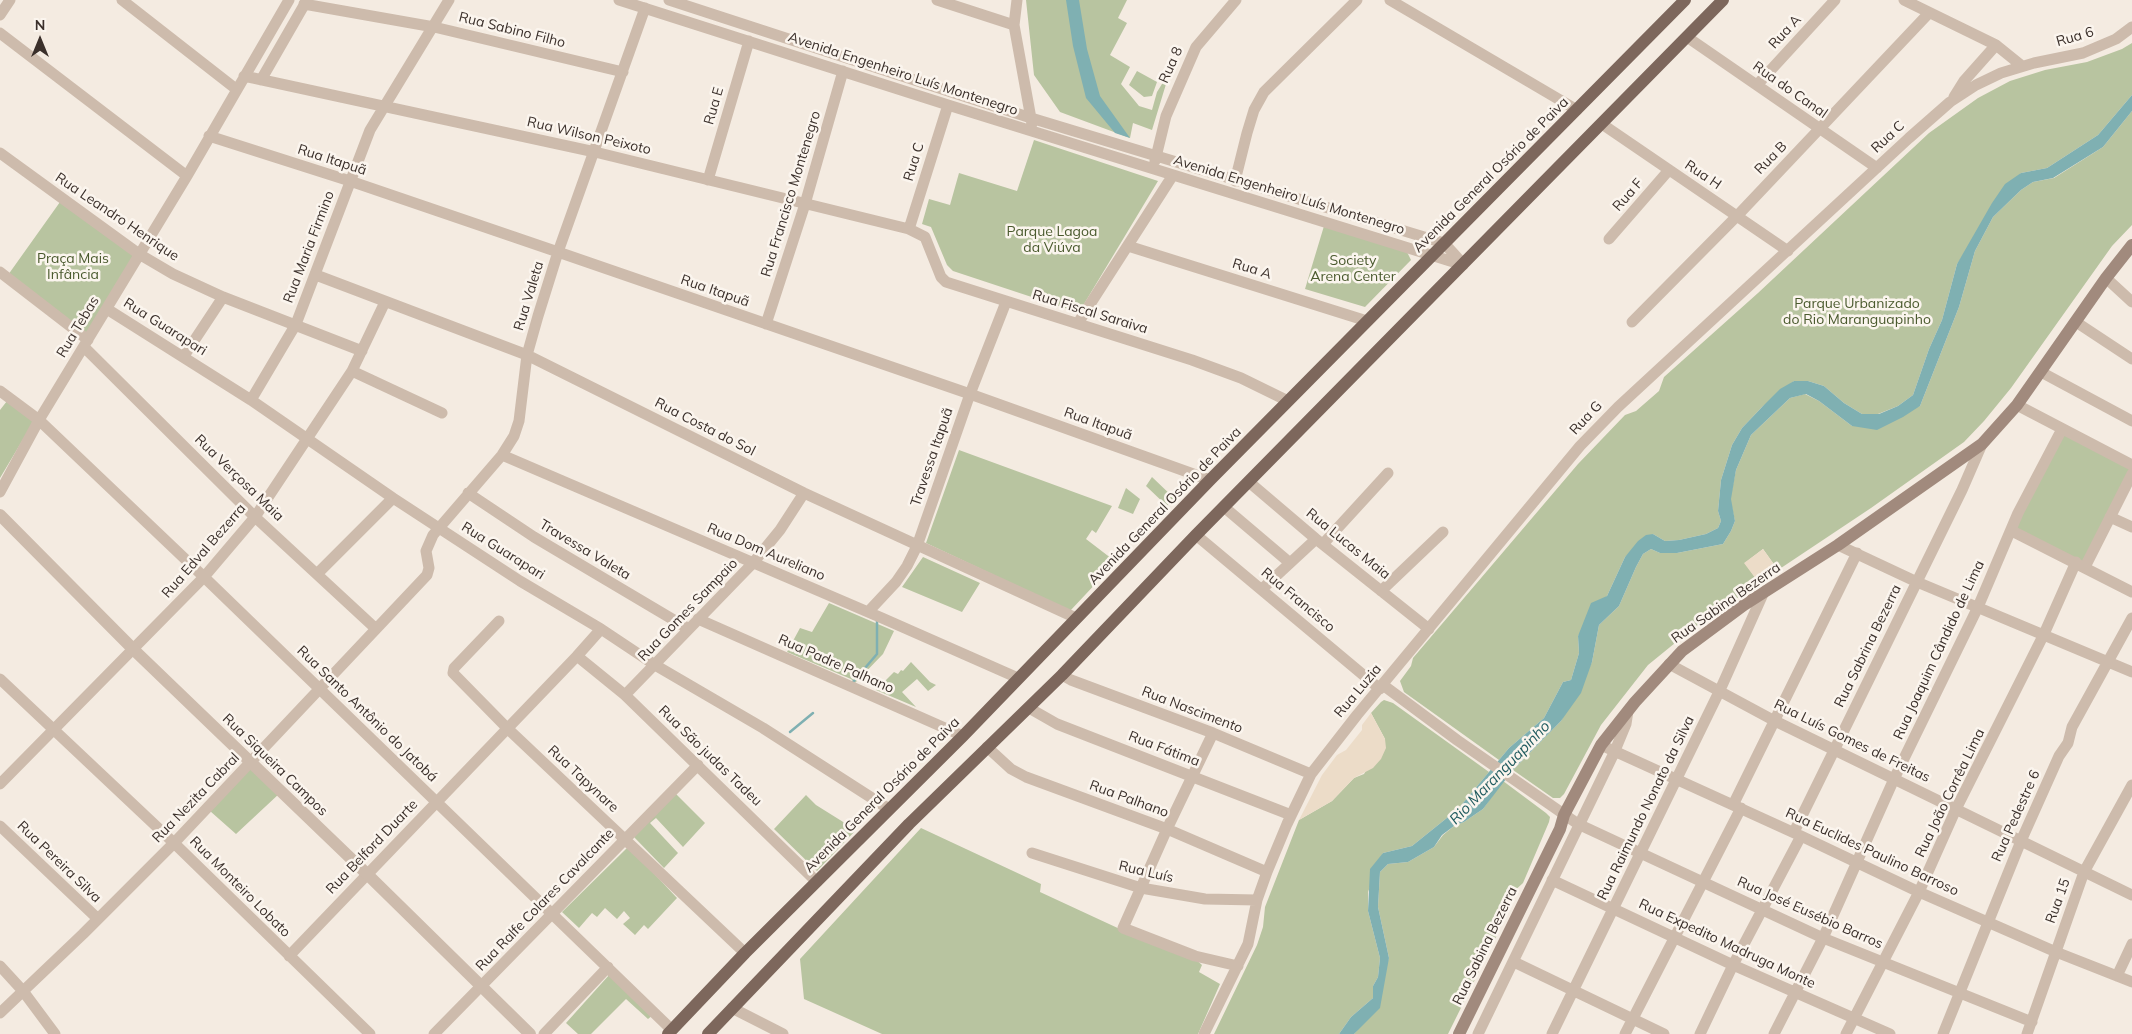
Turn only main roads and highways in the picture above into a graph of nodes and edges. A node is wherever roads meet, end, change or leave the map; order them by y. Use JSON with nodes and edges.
{"nodes":[{"id":1,"x":1685,"y":0,"type":"edge"},
{"id":2,"x":1718,"y":1,"type":"edge"},
{"id":3,"x":2132,"y":245,"type":"edge"},
{"id":4,"x":670,"y":1032,"type":"edge"},
{"id":5,"x":708,"y":1034,"type":"edge"},
{"id":6,"x":1458,"y":1034,"type":"edge"}],
"edges":[{"from":1,"to":4,"type":"main road","name":"Avenida General Osório de Paiva"},
{"from":2,"to":5,"type":"main road"},
{"from":3,"to":6,"type":"main road","name":"Rua Sabina Bezerra"}]}
